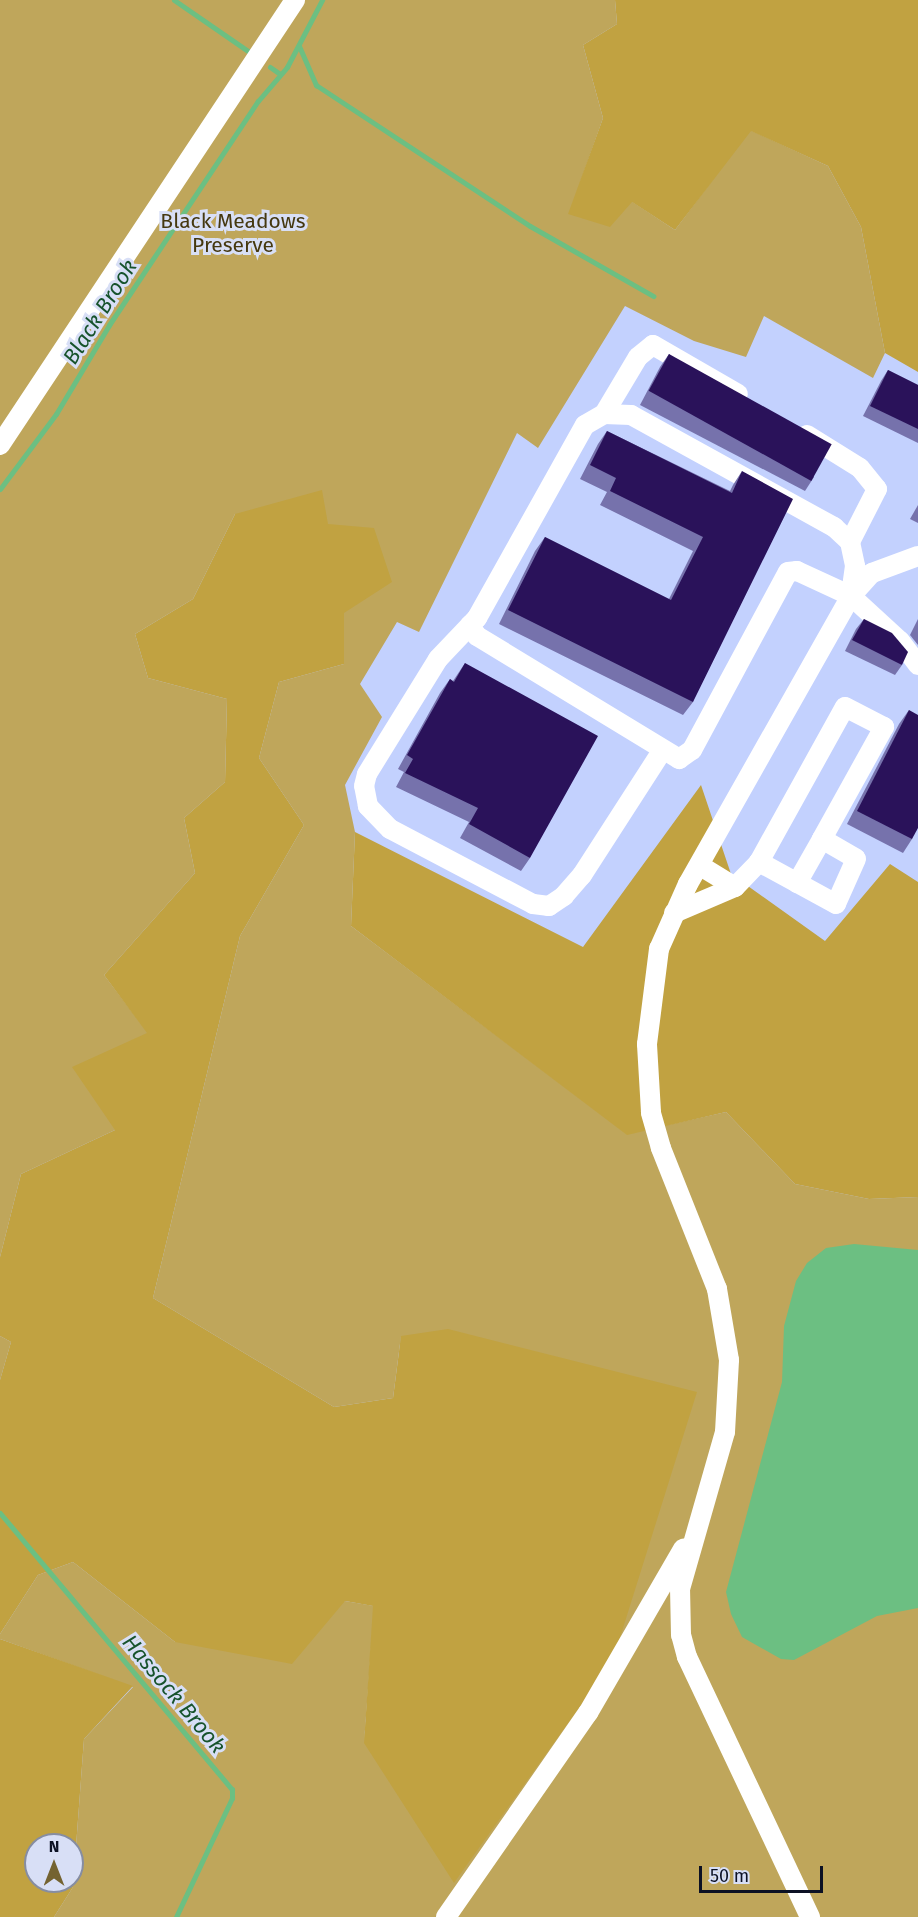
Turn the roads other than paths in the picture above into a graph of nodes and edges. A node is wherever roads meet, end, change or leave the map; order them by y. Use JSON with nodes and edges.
{"nodes":[{"id":1,"x":295,"y":0,"type":"edge"},
{"id":2,"x":751,"y":401,"type":"edge"},
{"id":3,"x":604,"y":414,"type":"junction"},
{"id":4,"x":790,"y":425,"type":"edge"},
{"id":5,"x":0,"y":445,"type":"edge"},
{"id":6,"x":850,"y":542,"type":"junction"},
{"id":7,"x":918,"y":556,"type":"edge"},
{"id":8,"x":851,"y":596,"type":"junction"},
{"id":9,"x":470,"y":625,"type":"junction"},
{"id":10,"x":918,"y":665,"type":"edge"},
{"id":11,"x":662,"y":751,"type":"junction"},
{"id":12,"x":822,"y":839,"type":"junction"},
{"id":13,"x":759,"y":862,"type":"junction"},
{"id":14,"x":699,"y":865,"type":"junction"},
{"id":15,"x":797,"y":883,"type":"junction"},
{"id":16,"x":735,"y":887,"type":"junction"},
{"id":17,"x":674,"y":912,"type":"junction"},
{"id":18,"x":702,"y":1518,"type":"junction"},
{"id":19,"x":446,"y":1917,"type":"edge"},
{"id":20,"x":810,"y":1917,"type":"edge"}],
"edges":[{"from":1,"to":5,"type":"street"},
{"from":2,"to":3,"type":"street"},
{"from":3,"to":6,"type":"street"},
{"from":3,"to":9,"type":"street"},
{"from":4,"to":6,"type":"street"},
{"from":6,"to":8,"type":"street"},
{"from":7,"to":8,"type":"street"},
{"from":8,"to":10,"type":"street"},
{"from":8,"to":11,"type":"street"},
{"from":8,"to":14,"type":"street"},
{"from":9,"to":11,"type":"street"},
{"from":9,"to":11,"type":"street"},
{"from":12,"to":13,"type":"street"},
{"from":12,"to":15,"type":"street"},
{"from":12,"to":15,"type":"street"},
{"from":13,"to":15,"type":"street"},
{"from":13,"to":16,"type":"street"},
{"from":14,"to":16,"type":"street"},
{"from":14,"to":17,"type":"street"},
{"from":16,"to":17,"type":"street"},
{"from":17,"to":18,"type":"street"},
{"from":18,"to":19,"type":"street"},
{"from":18,"to":20,"type":"street"}]}
